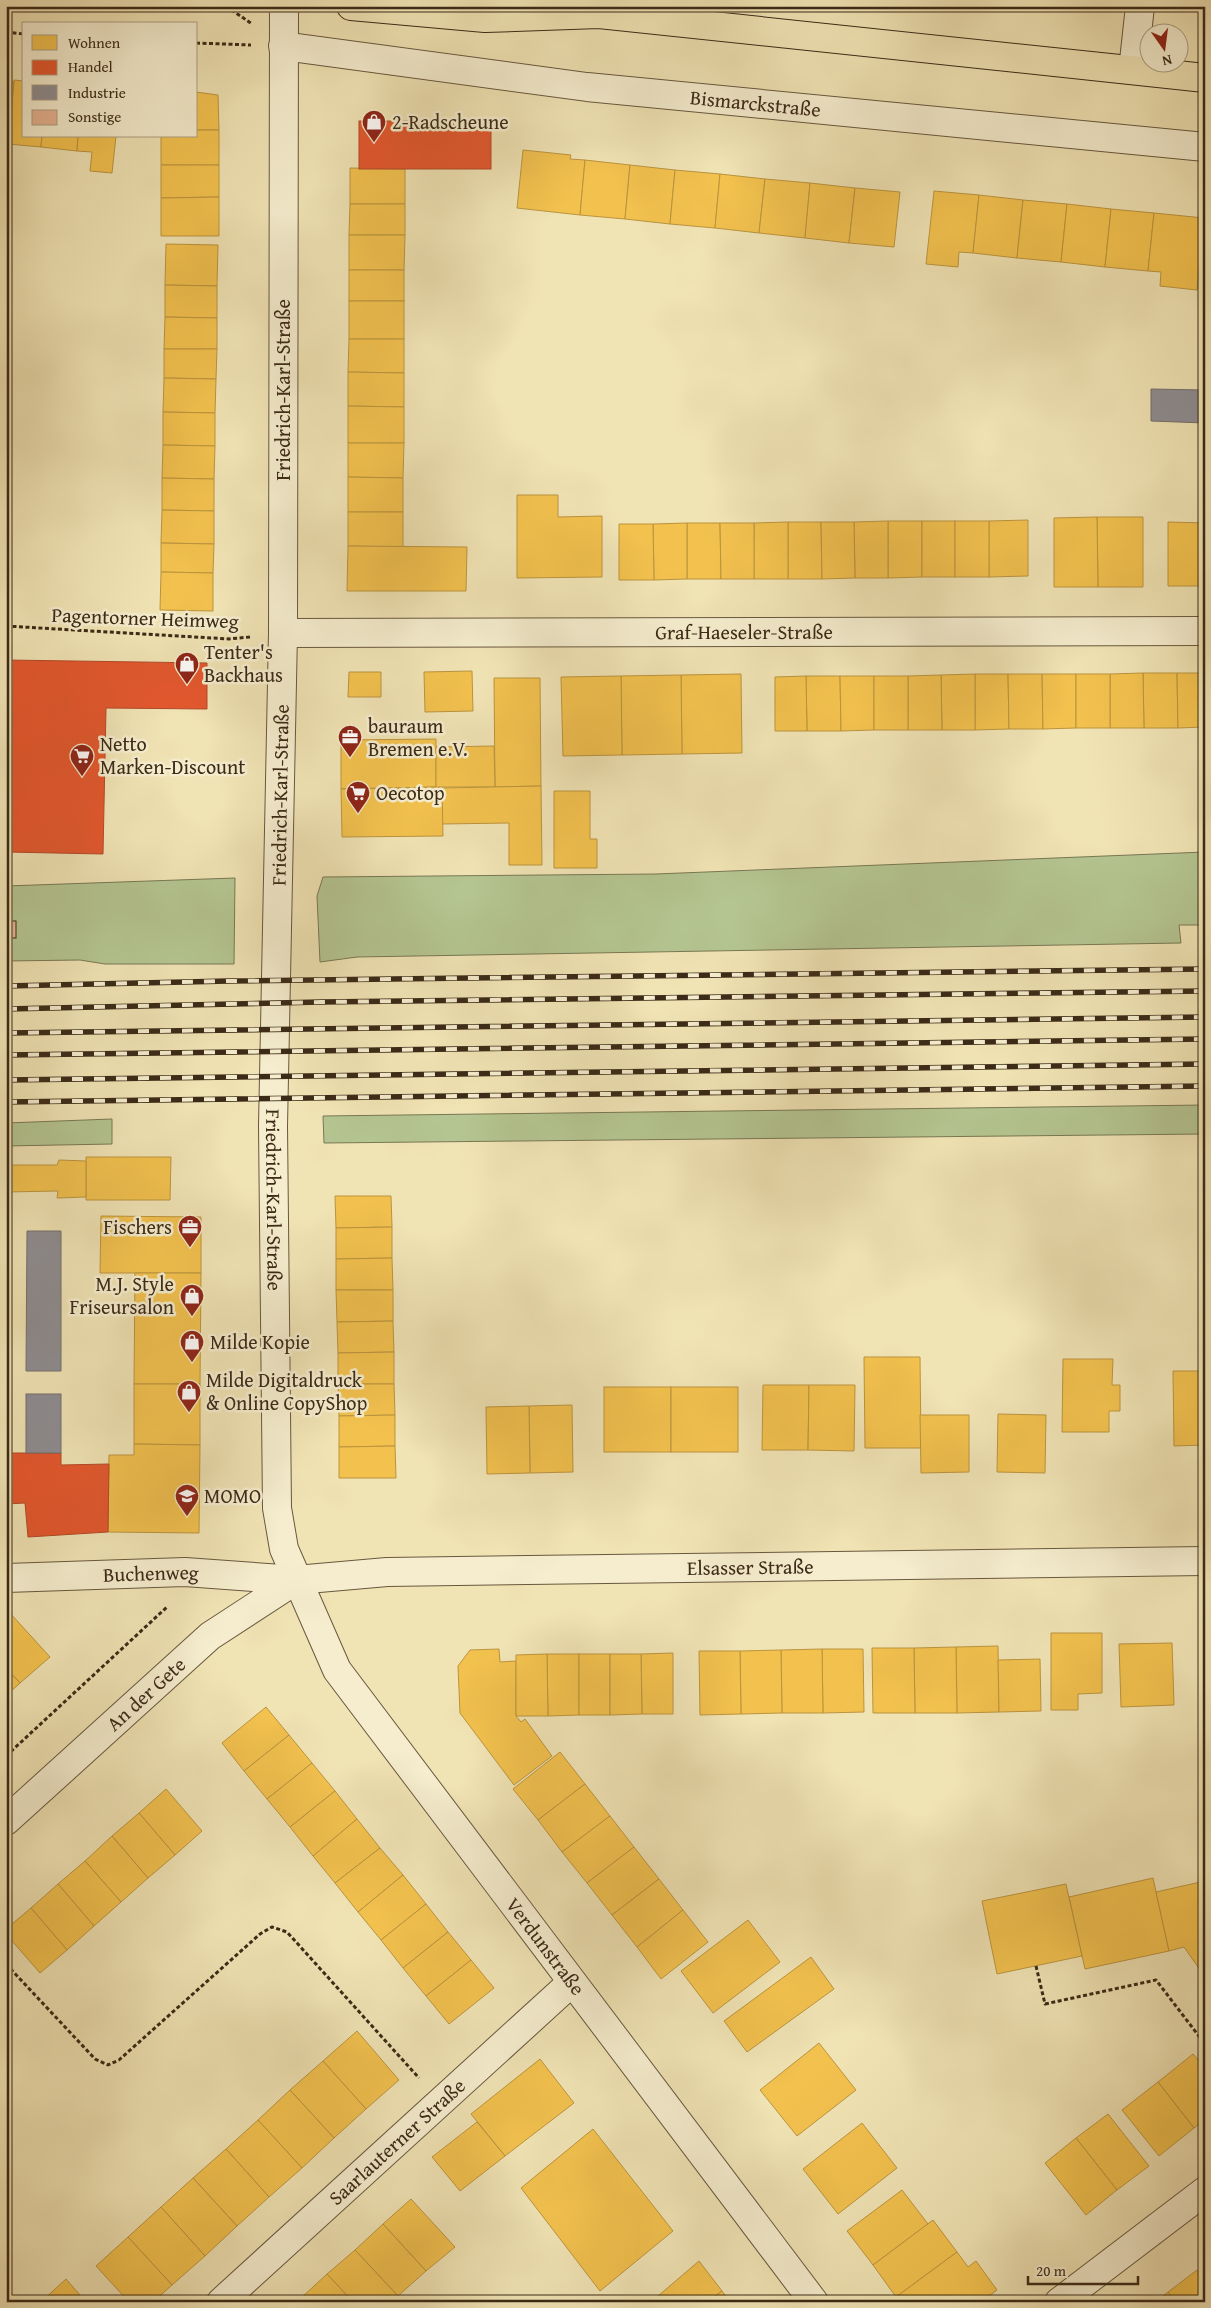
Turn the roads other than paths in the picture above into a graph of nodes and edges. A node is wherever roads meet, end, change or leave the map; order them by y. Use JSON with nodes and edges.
{"nodes":[{"id":1,"x":284,"y":6,"type":"edge"},
{"id":2,"x":351,"y":6,"type":"edge"},
{"id":3,"x":572,"y":6,"type":"edge"},
{"id":4,"x":1140,"y":6,"type":"edge"},
{"id":5,"x":599,"y":14,"type":"junction"},
{"id":6,"x":296,"y":48,"type":"junction"},
{"id":7,"x":1133,"y":70,"type":"junction"},
{"id":8,"x":1205,"y":78,"type":"edge"},
{"id":9,"x":1205,"y":147,"type":"edge"},
{"id":10,"x":1205,"y":631,"type":"edge"},
{"id":11,"x":283,"y":633,"type":"junction"},
{"id":12,"x":1205,"y":1561,"type":"edge"},
{"id":13,"x":6,"y":1578,"type":"edge"},
{"id":14,"x":296,"y":1580,"type":"junction"},
{"id":15,"x":6,"y":1821,"type":"edge"},
{"id":16,"x":572,"y":1982,"type":"junction"},
{"id":17,"x":1205,"y":2191,"type":"edge"},
{"id":18,"x":221,"y":2302,"type":"edge"},
{"id":19,"x":814,"y":2302,"type":"edge"},
{"id":20,"x":1060,"y":2302,"type":"edge"}],
"edges":[{"from":1,"to":6,"type":"street","name":"Friedrich-Karl-Straße"},
{"from":2,"to":5,"type":"main road"},
{"from":3,"to":5,"type":"main road"},
{"from":4,"to":7,"type":"street"},
{"from":5,"to":7,"type":"main road"},
{"from":6,"to":9,"type":"street","name":"Bismarckstraße"},
{"from":6,"to":11,"type":"street","name":"Friedrich-Karl-Straße"},
{"from":7,"to":8,"type":"main road"},
{"from":10,"to":11,"type":"street","name":"Graf-Haeseler-Straße"},
{"from":11,"to":14,"type":"street","name":"Friedrich-Karl-Straße"},
{"from":12,"to":14,"type":"street","name":"Elsasser Straße"},
{"from":13,"to":14,"type":"street","name":"Buchenweg"},
{"from":14,"to":15,"type":"street","name":"An der Gete"},
{"from":14,"to":16,"type":"street","name":"Verdunstraße"},
{"from":16,"to":18,"type":"street","name":"Saarlauterner Straße"},
{"from":16,"to":19,"type":"street","name":"Verdunstraße"},
{"from":17,"to":20,"type":"street"}]}
